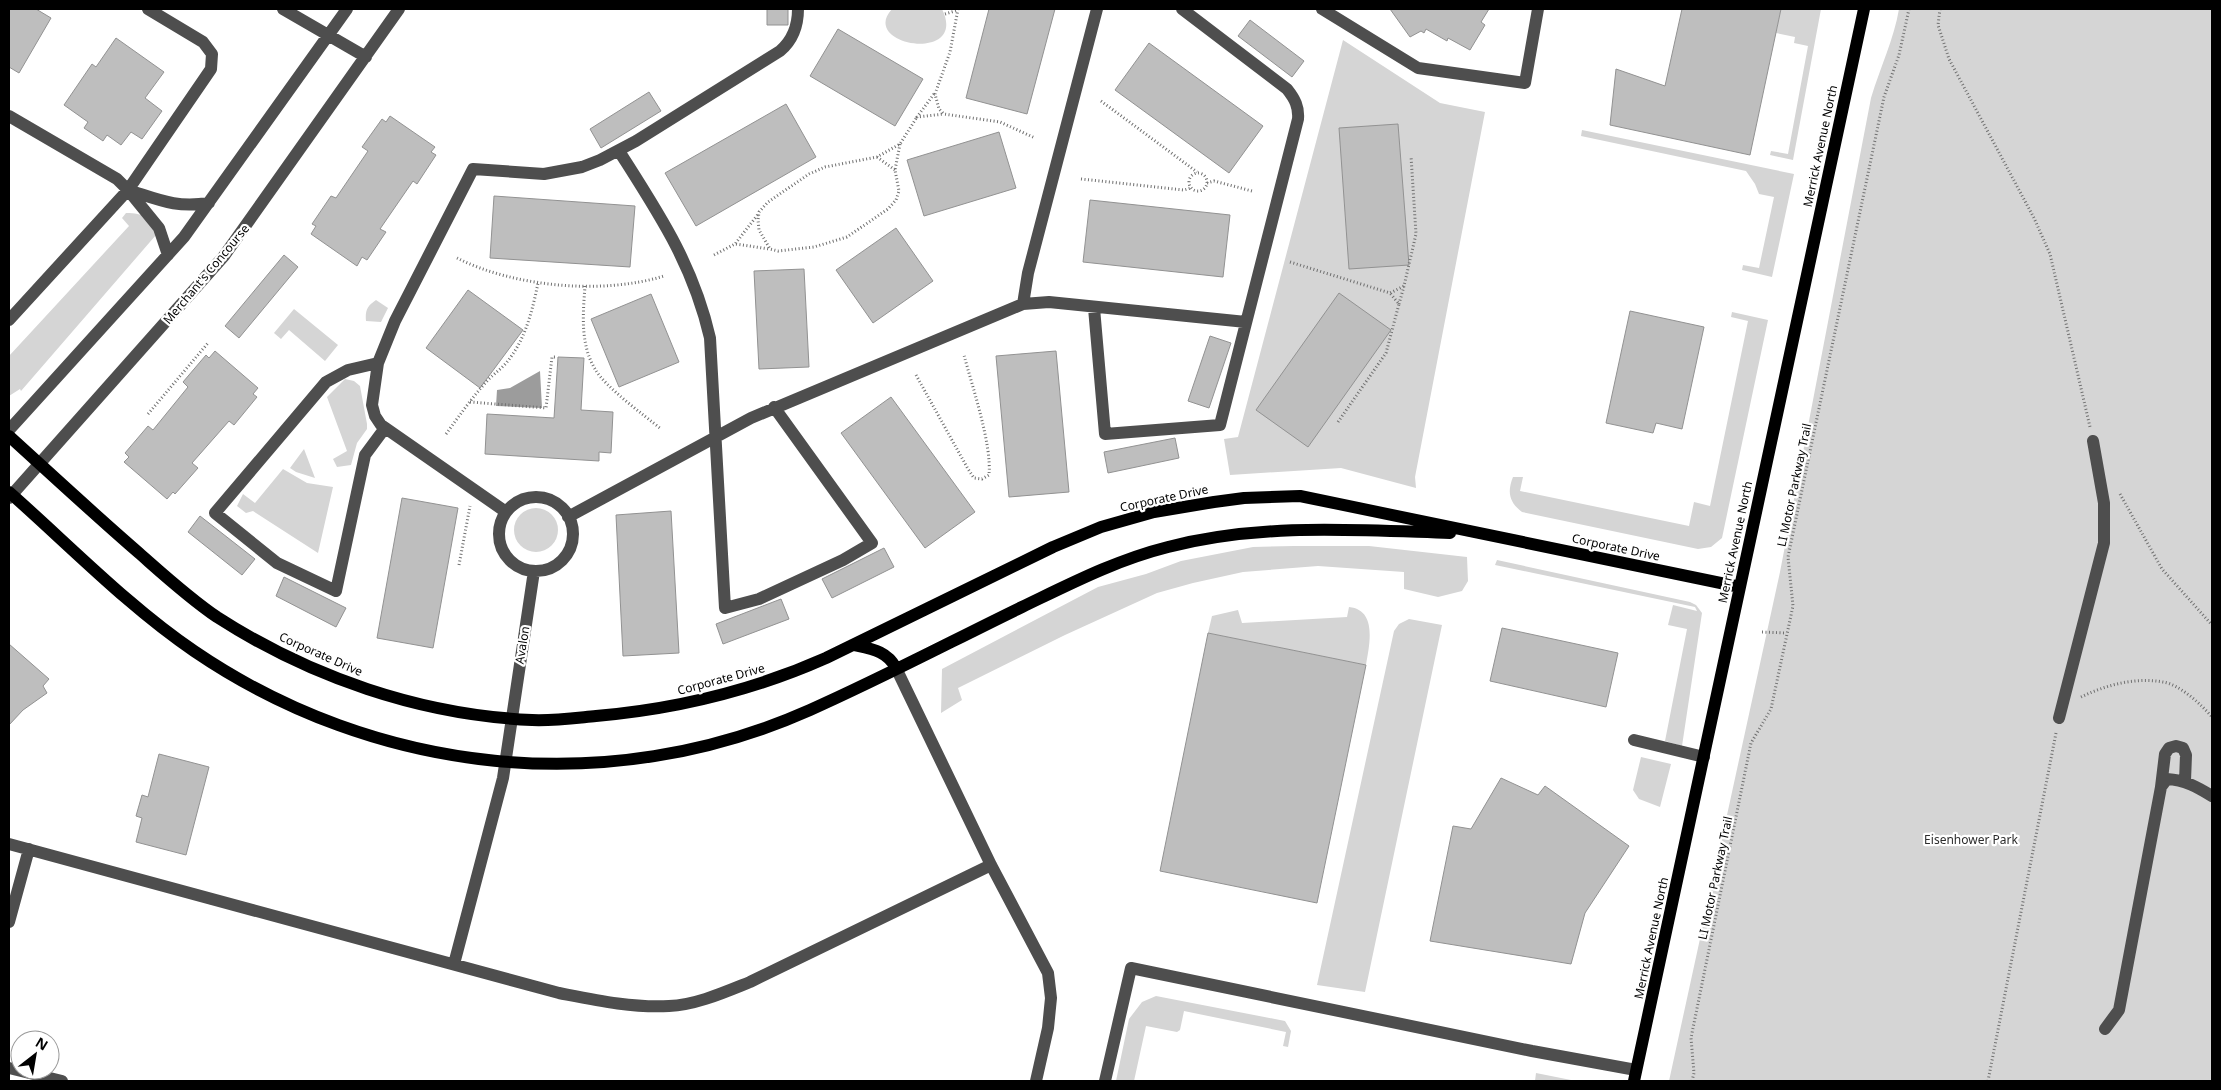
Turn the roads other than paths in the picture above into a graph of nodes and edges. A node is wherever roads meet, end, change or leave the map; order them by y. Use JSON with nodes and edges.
{"nodes":[{"id":1,"x":148,"y":9,"type":"edge"},
{"id":2,"x":283,"y":9,"type":"edge"},
{"id":3,"x":347,"y":9,"type":"edge"},
{"id":4,"x":399,"y":9,"type":"edge"},
{"id":5,"x":798,"y":9,"type":"edge"},
{"id":6,"x":1097,"y":9,"type":"edge"},
{"id":7,"x":1182,"y":9,"type":"edge"},
{"id":8,"x":1322,"y":9,"type":"edge"},
{"id":9,"x":1538,"y":9,"type":"edge"},
{"id":10,"x":1864,"y":9,"type":"edge"},
{"id":11,"x":329,"y":35,"type":"junction"},
{"id":12,"x":366,"y":57,"type":"junction"},
{"id":13,"x":9,"y":116,"type":"edge"},
{"id":14,"x":619,"y":151,"type":"junction"},
{"id":15,"x":128,"y":190,"type":"junction"},
{"id":16,"x":209,"y":203,"type":"junction"},
{"id":17,"x":168,"y":255,"type":"junction"},
{"id":18,"x":1023,"y":304,"type":"junction"},
{"id":19,"x":1094,"y":308,"type":"junction"},
{"id":20,"x":9,"y":320,"type":"edge"},
{"id":21,"x":1246,"y":322,"type":"junction"},
{"id":22,"x":378,"y":363,"type":"junction"},
{"id":23,"x":774,"y":407,"type":"junction"},
{"id":24,"x":385,"y":428,"type":"junction"},
{"id":25,"x":9,"y":430,"type":"edge"},
{"id":26,"x":9,"y":436,"type":"edge"},
{"id":27,"x":714,"y":437,"type":"junction"},
{"id":28,"x":2093,"y":441,"type":"road end"},
{"id":29,"x":39,"y":464,"type":"junction"},
{"id":30,"x":10,"y":495,"type":"edge"},
{"id":31,"x":506,"y":512,"type":"junction"},
{"id":32,"x":568,"y":517,"type":"junction"},
{"id":33,"x":1487,"y":535,"type":"junction"},
{"id":34,"x":534,"y":571,"type":"junction"},
{"id":35,"x":1740,"y":587,"type":"junction"},
{"id":36,"x":854,"y":645,"type":"junction"},
{"id":37,"x":896,"y":668,"type":"junction"},
{"id":38,"x":2059,"y":718,"type":"road end"},
{"id":39,"x":512,"y":719,"type":"junction"},
{"id":40,"x":1634,"y":740,"type":"dead end"},
{"id":41,"x":1704,"y":757,"type":"junction"},
{"id":42,"x":505,"y":763,"type":"junction"},
{"id":43,"x":2185,"y":781,"type":"junction"},
{"id":44,"x":2160,"y":788,"type":"junction"},
{"id":45,"x":2212,"y":796,"type":"edge"},
{"id":46,"x":9,"y":844,"type":"edge"},
{"id":47,"x":29,"y":849,"type":"junction"},
{"id":48,"x":991,"y":865,"type":"junction"},
{"id":49,"x":9,"y":922,"type":"edge"},
{"id":50,"x":454,"y":964,"type":"junction"},
{"id":51,"x":2105,"y":1029,"type":"dead end"},
{"id":52,"x":9,"y":1068,"type":"edge"},
{"id":53,"x":1635,"y":1076,"type":"edge"},
{"id":54,"x":62,"y":1081,"type":"edge"},
{"id":55,"x":1036,"y":1081,"type":"edge"},
{"id":56,"x":1105,"y":1081,"type":"edge"}],
"edges":[{"from":1,"to":15,"type":"street"},
{"from":2,"to":11,"type":"street"},
{"from":3,"to":11,"type":"street"},
{"from":4,"to":12,"type":"street","name":"Merchant's Concourse"},
{"from":5,"to":14,"type":"street"},
{"from":6,"to":18,"type":"street"},
{"from":7,"to":21,"type":"street"},
{"from":8,"to":9,"type":"street"},
{"from":10,"to":35,"type":"main road","name":"Merrick Avenue North"},
{"from":11,"to":12,"type":"street"},
{"from":11,"to":16,"type":"street"},
{"from":12,"to":29,"type":"street","name":"Merchant's Concourse"},
{"from":13,"to":15,"type":"street"},
{"from":14,"to":22,"type":"street"},
{"from":14,"to":27,"type":"street"},
{"from":15,"to":16,"type":"street"},
{"from":15,"to":17,"type":"street"},
{"from":15,"to":20,"type":"street"},
{"from":16,"to":17,"type":"street"},
{"from":17,"to":25,"type":"street"},
{"from":18,"to":19,"type":"street"},
{"from":18,"to":23,"type":"street"},
{"from":19,"to":21,"type":"street"},
{"from":19,"to":21,"type":"street"},
{"from":22,"to":24,"type":"street"},
{"from":22,"to":24,"type":"street"},
{"from":23,"to":27,"type":"street"},
{"from":23,"to":27,"type":"street"},
{"from":24,"to":31,"type":"street"},
{"from":26,"to":29,"type":"main road","name":"Corporate Drive"},
{"from":27,"to":32,"type":"street"},
{"from":28,"to":38,"type":"street"},
{"from":29,"to":30,"type":"street","name":"Merchant's Concourse"},
{"from":29,"to":39,"type":"main road","name":"Corporate Drive"},
{"from":30,"to":42,"type":"main road","name":"Corporate Drive"},
{"from":31,"to":32,"type":"street"},
{"from":31,"to":34,"type":"street"},
{"from":32,"to":34,"type":"street"},
{"from":33,"to":35,"type":"main road","name":"Corporate Drive"},
{"from":33,"to":36,"type":"main road","name":"Corporate Drive"},
{"from":33,"to":37,"type":"main road","name":"Corporate Drive"},
{"from":34,"to":39,"type":"street","name":"Avalon"},
{"from":35,"to":41,"type":"main road","name":"Merrick Avenue North"},
{"from":36,"to":37,"type":"main road"},
{"from":36,"to":39,"type":"main road","name":"Corporate Drive"},
{"from":37,"to":42,"type":"main road","name":"Corporate Drive"},
{"from":37,"to":48,"type":"street"},
{"from":39,"to":42,"type":"street","name":"Avalon"},
{"from":40,"to":41,"type":"street"},
{"from":41,"to":53,"type":"main road","name":"Merrick Avenue North"},
{"from":42,"to":50,"type":"street","name":"Avalon"},
{"from":43,"to":44,"type":"street"},
{"from":43,"to":44,"type":"street"},
{"from":43,"to":45,"type":"street"},
{"from":44,"to":51,"type":"street"},
{"from":46,"to":47,"type":"street"},
{"from":47,"to":49,"type":"street"},
{"from":47,"to":50,"type":"street"},
{"from":48,"to":50,"type":"street"},
{"from":48,"to":55,"type":"street"},
{"from":52,"to":54,"type":"street"},
{"from":53,"to":56,"type":"street"}]}
